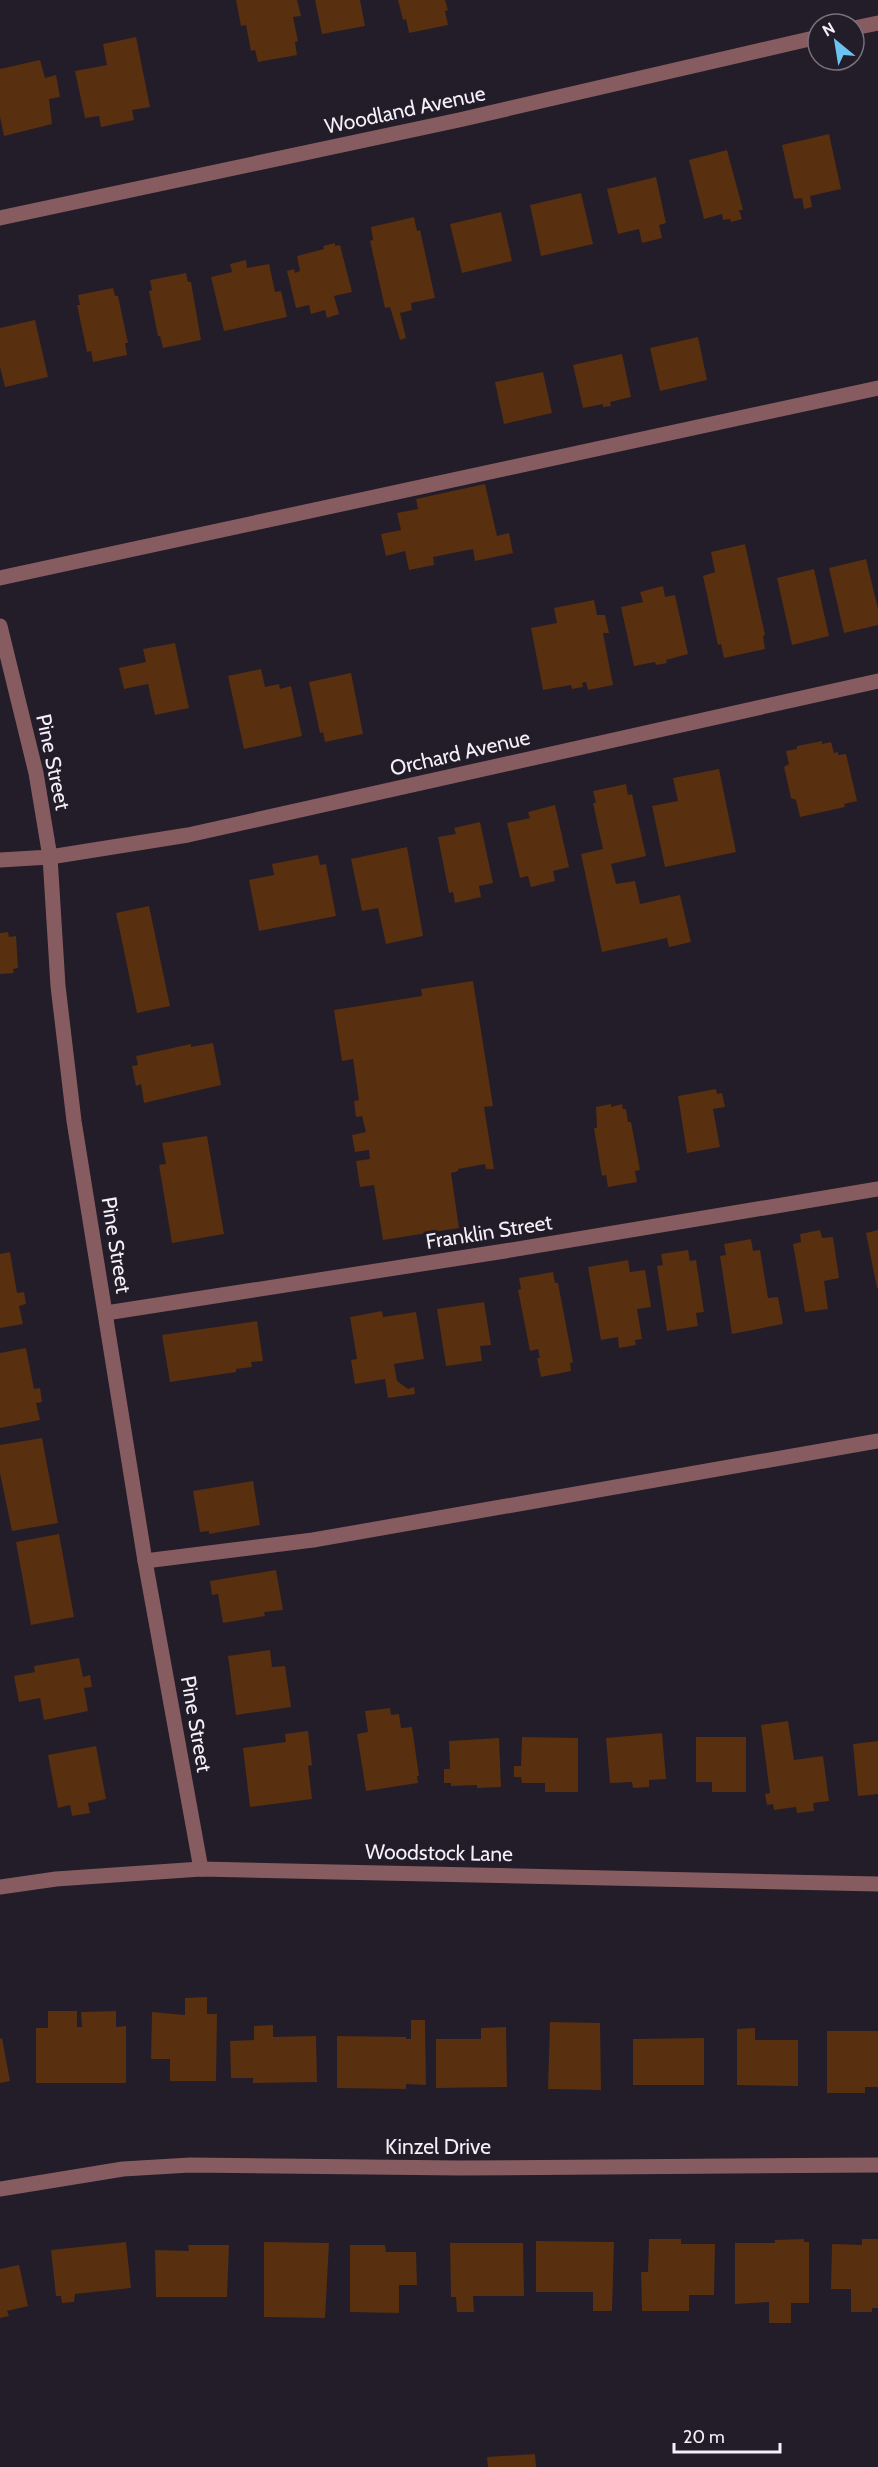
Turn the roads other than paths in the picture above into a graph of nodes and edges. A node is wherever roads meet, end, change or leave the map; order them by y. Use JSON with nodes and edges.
{"nodes":[{"id":1,"x":806,"y":40,"type":"edge"},
{"id":2,"x":0,"y":218,"type":"edge"},
{"id":3,"x":878,"y":388,"type":"edge"},
{"id":4,"x":0,"y":578,"type":"edge"},
{"id":5,"x":0,"y":626,"type":"edge"},
{"id":6,"x":878,"y":681,"type":"edge"},
{"id":7,"x":50,"y":857,"type":"junction"},
{"id":8,"x":0,"y":860,"type":"edge"},
{"id":9,"x":878,"y":1189,"type":"edge"},
{"id":10,"x":106,"y":1313,"type":"junction"},
{"id":11,"x":878,"y":1441,"type":"edge"},
{"id":12,"x":146,"y":1561,"type":"junction"},
{"id":13,"x":201,"y":1869,"type":"junction"},
{"id":14,"x":878,"y":1884,"type":"edge"},
{"id":15,"x":0,"y":1887,"type":"edge"},
{"id":16,"x":878,"y":2165,"type":"edge"},
{"id":17,"x":0,"y":2189,"type":"edge"}],
"edges":[{"from":1,"to":2,"type":"street","name":"Woodland Avenue"},
{"from":3,"to":4,"type":"street"},
{"from":5,"to":7,"type":"street","name":"Pine Street"},
{"from":6,"to":7,"type":"street","name":"Orchard Avenue"},
{"from":7,"to":8,"type":"street","name":"Orchard Avenue"},
{"from":7,"to":10,"type":"street","name":"Pine Street"},
{"from":9,"to":10,"type":"street","name":"Franklin Street"},
{"from":10,"to":12,"type":"street","name":"Pine Street"},
{"from":11,"to":12,"type":"street"},
{"from":12,"to":13,"type":"street","name":"Pine Street"},
{"from":13,"to":14,"type":"street","name":"Woodstock Lane"},
{"from":13,"to":15,"type":"street","name":"Woodstock Lane"},
{"from":16,"to":17,"type":"street","name":"Kinzel Drive"}]}
